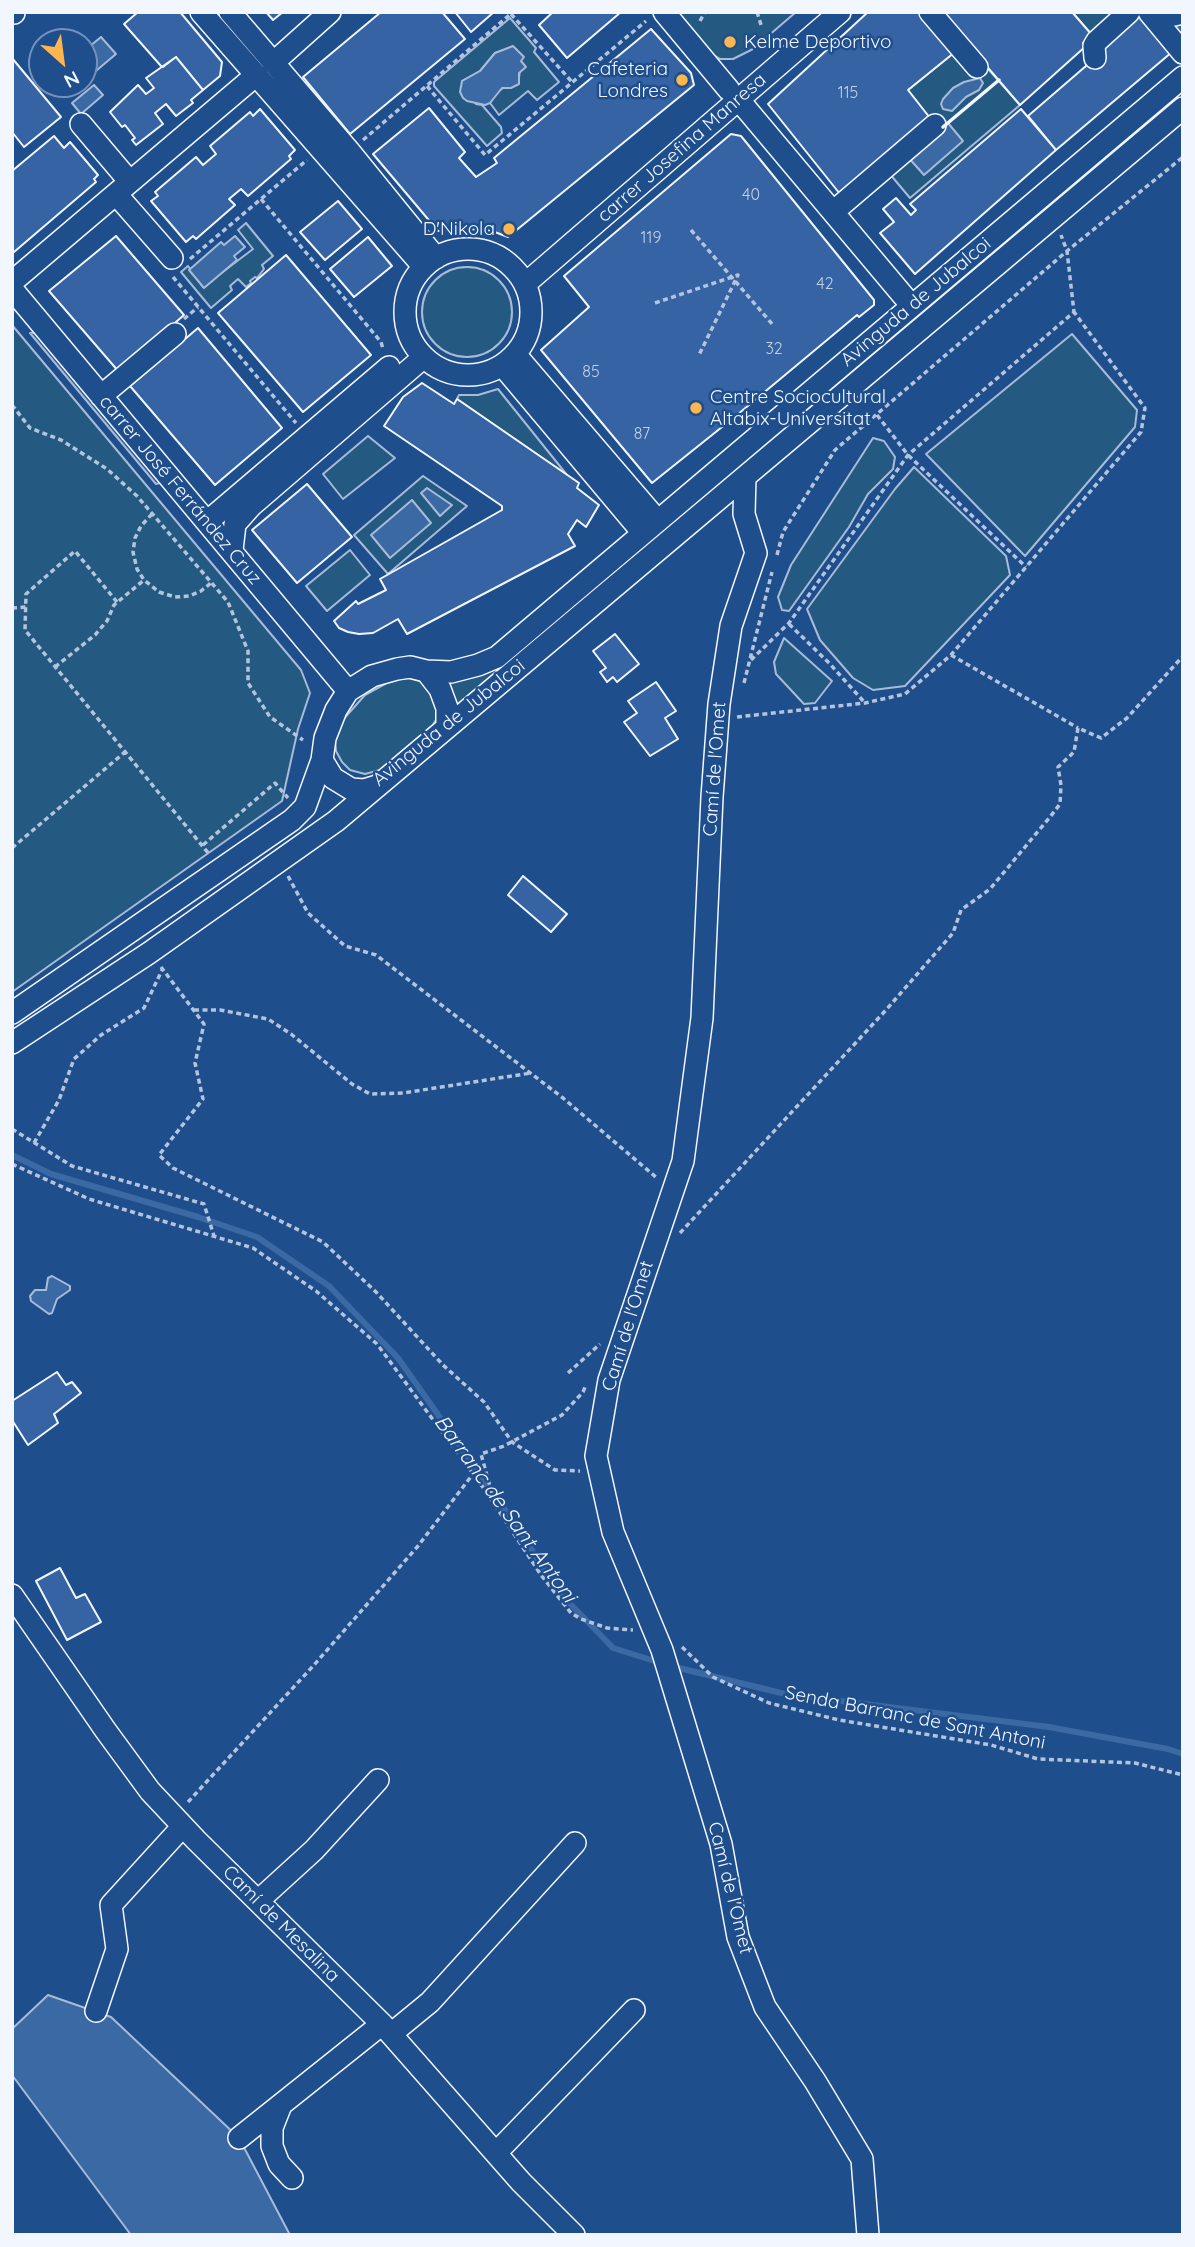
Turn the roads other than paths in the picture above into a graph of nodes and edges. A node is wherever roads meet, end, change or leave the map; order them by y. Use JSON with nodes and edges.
{"nodes":[{"id":1,"x":201,"y":12,"type":"edge"},
{"id":2,"x":230,"y":12,"type":"edge"},
{"id":3,"x":330,"y":12,"type":"edge"},
{"id":4,"x":820,"y":12,"type":"edge"},
{"id":5,"x":840,"y":12,"type":"edge"},
{"id":6,"x":930,"y":12,"type":"edge"},
{"id":7,"x":1129,"y":12,"type":"edge"},
{"id":8,"x":1149,"y":12,"type":"edge"},
{"id":9,"x":657,"y":15,"type":"edge"},
{"id":10,"x":1183,"y":53,"type":"edge"},
{"id":11,"x":1095,"y":58,"type":"dead end"},
{"id":12,"x":273,"y":63,"type":"junction"},
{"id":13,"x":977,"y":67,"type":"dead end"},
{"id":14,"x":255,"y":76,"type":"junction"},
{"id":15,"x":1183,"y":77,"type":"edge"},
{"id":16,"x":733,"y":94,"type":"junction"},
{"id":17,"x":1183,"y":108,"type":"edge"},
{"id":18,"x":81,"y":124,"type":"dead end"},
{"id":19,"x":935,"y":125,"type":"dead end"},
{"id":20,"x":123,"y":188,"type":"junction"},
{"id":21,"x":833,"y":212,"type":"junction"},
{"id":22,"x":430,"y":263,"type":"junction"},
{"id":23,"x":175,"y":266,"type":"road end"},
{"id":24,"x":521,"y":278,"type":"junction"},
{"id":25,"x":12,"y":282,"type":"edge"},
{"id":26,"x":12,"y":289,"type":"edge"},
{"id":27,"x":911,"y":305,"type":"junction"},
{"id":28,"x":175,"y":334,"type":"dead end"},
{"id":29,"x":419,"y":351,"type":"junction"},
{"id":30,"x":509,"y":360,"type":"junction"},
{"id":31,"x":102,"y":396,"type":"junction"},
{"id":32,"x":745,"y":477,"type":"junction"},
{"id":33,"x":241,"y":493,"type":"junction"},
{"id":34,"x":188,"y":500,"type":"junction"},
{"id":35,"x":698,"y":516,"type":"junction"},
{"id":36,"x":207,"y":522,"type":"junction"},
{"id":37,"x":748,"y":526,"type":"junction"},
{"id":38,"x":651,"y":527,"type":"junction"},
{"id":39,"x":232,"y":550,"type":"junction"},
{"id":40,"x":426,"y":671,"type":"junction"},
{"id":41,"x":348,"y":691,"type":"junction"},
{"id":42,"x":447,"y":727,"type":"junction"},
{"id":43,"x":321,"y":760,"type":"junction"},
{"id":44,"x":377,"y":786,"type":"junction"},
{"id":45,"x":12,"y":1013,"type":"edge"},
{"id":46,"x":12,"y":1043,"type":"edge"},
{"id":47,"x":12,"y":1595,"type":"edge"},
{"id":48,"x":378,"y":1780,"type":"dead end"},
{"id":49,"x":179,"y":1821,"type":"junction"},
{"id":50,"x":575,"y":1843,"type":"dead end"},
{"id":51,"x":258,"y":1901,"type":"junction"},
{"id":52,"x":634,"y":2010,"type":"dead end"},
{"id":53,"x":96,"y":2011,"type":"dead end"},
{"id":54,"x":387,"y":2029,"type":"junction"},
{"id":55,"x":281,"y":2105,"type":"junction"},
{"id":56,"x":239,"y":2138,"type":"dead end"},
{"id":57,"x":496,"y":2153,"type":"junction"},
{"id":58,"x":292,"y":2178,"type":"dead end"},
{"id":59,"x":866,"y":2208,"type":"junction"},
{"id":60,"x":574,"y":2235,"type":"edge"},
{"id":61,"x":861,"y":2235,"type":"edge"},
{"id":62,"x":868,"y":2235,"type":"edge"}],
"edges":[{"from":1,"to":14,"type":"street"},
{"from":2,"to":12,"type":"street"},
{"from":3,"to":12,"type":"street"},
{"from":4,"to":16,"type":"street","name":"carrer Josefina Manresa"},
{"from":5,"to":16,"type":"street","name":"carrer Josefina Manresa"},
{"from":6,"to":13,"type":"street"},
{"from":7,"to":11,"type":"street"},
{"from":8,"to":10,"type":"street"},
{"from":9,"to":16,"type":"street"},
{"from":12,"to":22,"type":"street"},
{"from":14,"to":20,"type":"street"},
{"from":14,"to":22,"type":"street"},
{"from":15,"to":27,"type":"street","name":"Avinguda de Jubalcoi"},
{"from":16,"to":21,"type":"street"},
{"from":16,"to":24,"type":"street","name":"carrer Josefina Manresa"},
{"from":17,"to":32,"type":"street","name":"Avinguda de Jubalcoi"},
{"from":18,"to":20,"type":"street"},
{"from":19,"to":21,"type":"street"},
{"from":20,"to":23,"type":"street"},
{"from":20,"to":25,"type":"street"},
{"from":21,"to":27,"type":"street"},
{"from":22,"to":24,"type":"street"},
{"from":22,"to":29,"type":"street"},
{"from":24,"to":30,"type":"street"},
{"from":26,"to":31,"type":"street","name":"carrer José Ferrández Cruz"},
{"from":27,"to":38,"type":"street","name":"Avinguda de Jubalcoi"},
{"from":28,"to":31,"type":"street"},
{"from":29,"to":30,"type":"street"},
{"from":29,"to":33,"type":"street"},
{"from":29,"to":39,"type":"street"},
{"from":30,"to":38,"type":"street"},
{"from":31,"to":34,"type":"street","name":"carrer José Ferrández Cruz"},
{"from":32,"to":35,"type":"street","name":"Avinguda de Jubalcoi"},
{"from":32,"to":37,"type":"street","name":"Camí de l'Omet"},
{"from":33,"to":34,"type":"street"},
{"from":33,"to":36,"type":"street"},
{"from":34,"to":36,"type":"street","name":"carrer José Ferrández Cruz"},
{"from":35,"to":37,"type":"street"},
{"from":35,"to":42,"type":"street","name":"Avinguda de Jubalcoi"},
{"from":36,"to":39,"type":"street","name":"carrer José Ferrández Cruz"},
{"from":37,"to":59,"type":"street","name":"Camí de l'Omet"},
{"from":38,"to":40,"type":"street","name":"Avinguda de Jubalcoi"},
{"from":39,"to":41,"type":"street","name":"carrer José Ferrández Cruz"},
{"from":40,"to":41,"type":"street","name":"Avinguda de Jubalcoi"},
{"from":40,"to":42,"type":"street"},
{"from":41,"to":43,"type":"street"},
{"from":42,"to":44,"type":"street","name":"Avinguda de Jubalcoi"},
{"from":43,"to":44,"type":"street","name":"Avinguda de Jubalcoi"},
{"from":43,"to":45,"type":"street"},
{"from":44,"to":46,"type":"street"},
{"from":47,"to":49,"type":"street","name":"Camí de Mesalina"},
{"from":48,"to":51,"type":"street"},
{"from":49,"to":51,"type":"street","name":"Camí de Mesalina"},
{"from":49,"to":53,"type":"street"},
{"from":50,"to":54,"type":"street"},
{"from":51,"to":54,"type":"street","name":"Camí de Mesalina"},
{"from":52,"to":57,"type":"street"},
{"from":54,"to":55,"type":"street"},
{"from":54,"to":57,"type":"street","name":"Camí de Mesalina"},
{"from":55,"to":56,"type":"street"},
{"from":55,"to":58,"type":"street"},
{"from":57,"to":60,"type":"street","name":"Camí de Mesalina"},
{"from":59,"to":61,"type":"street","name":"Camí de l'Omet"},
{"from":59,"to":62,"type":"street","name":"Camí de l'Omet"}]}
